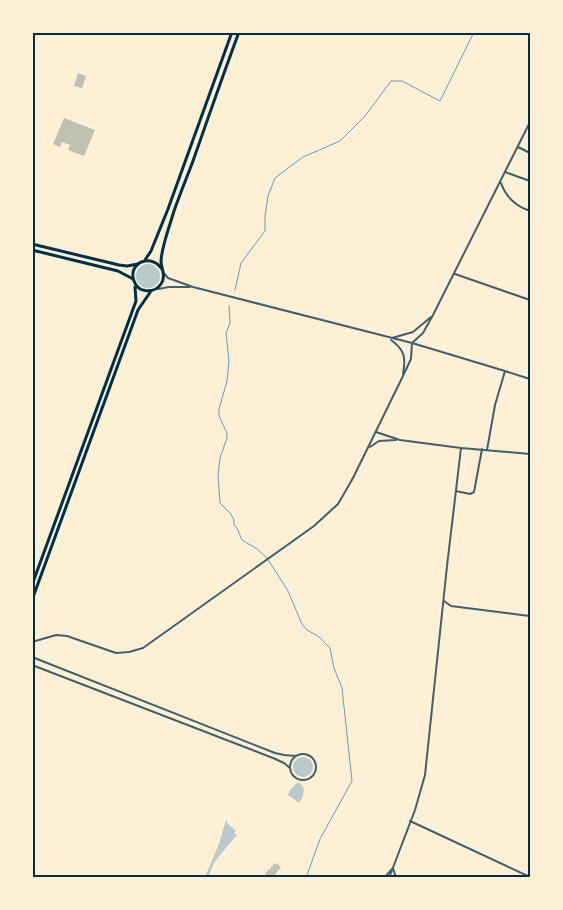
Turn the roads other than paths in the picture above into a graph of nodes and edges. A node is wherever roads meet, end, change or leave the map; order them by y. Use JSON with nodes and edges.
{"nodes":[{"id":1,"x":232,"y":32,"type":"edge"},
{"id":2,"x":239,"y":32,"type":"edge"},
{"id":3,"x":530,"y":122,"type":"edge"},
{"id":4,"x":518,"y":148,"type":"junction"},
{"id":5,"x":530,"y":153,"type":"edge"},
{"id":6,"x":506,"y":172,"type":"junction"},
{"id":7,"x":530,"y":181,"type":"edge"},
{"id":8,"x":500,"y":182,"type":"junction"},
{"id":9,"x":530,"y":205,"type":"edge"},
{"id":10,"x":530,"y":211,"type":"edge"},
{"id":11,"x":32,"y":244,"type":"edge"},
{"id":12,"x":32,"y":250,"type":"edge"},
{"id":13,"x":141,"y":262,"type":"junction"},
{"id":14,"x":163,"y":272,"type":"junction"},
{"id":15,"x":454,"y":274,"type":"junction"},
{"id":16,"x":134,"y":281,"type":"junction"},
{"id":17,"x":193,"y":287,"type":"junction"},
{"id":18,"x":154,"y":290,"type":"junction"},
{"id":19,"x":530,"y":300,"type":"edge"},
{"id":20,"x":433,"y":315,"type":"junction"},
{"id":21,"x":390,"y":338,"type":"junction"},
{"id":22,"x":412,"y":344,"type":"junction"},
{"id":23,"x":505,"y":371,"type":"junction"},
{"id":24,"x":402,"y":378,"type":"junction"},
{"id":25,"x":530,"y":378,"type":"edge"},
{"id":26,"x":376,"y":432,"type":"junction"},
{"id":27,"x":400,"y":440,"type":"junction"},
{"id":28,"x":461,"y":448,"type":"junction"},
{"id":29,"x":482,"y":449,"type":"junction"},
{"id":30,"x":367,"y":450,"type":"junction"},
{"id":31,"x":486,"y":450,"type":"junction"},
{"id":32,"x":530,"y":454,"type":"edge"},
{"id":33,"x":456,"y":491,"type":"junction"},
{"id":34,"x":32,"y":585,"type":"edge"},
{"id":35,"x":32,"y":600,"type":"edge"},
{"id":36,"x":444,"y":601,"type":"junction"},
{"id":37,"x":530,"y":616,"type":"edge"},
{"id":38,"x":32,"y":642,"type":"edge"},
{"id":39,"x":32,"y":657,"type":"edge"},
{"id":40,"x":32,"y":665,"type":"edge"},
{"id":41,"x":296,"y":756,"type":"junction"},
{"id":42,"x":290,"y":768,"type":"junction"},
{"id":43,"x":410,"y":821,"type":"junction"},
{"id":44,"x":393,"y":868,"type":"junction"},
{"id":45,"x":384,"y":878,"type":"edge"},
{"id":46,"x":389,"y":878,"type":"edge"},
{"id":47,"x":396,"y":878,"type":"edge"},
{"id":48,"x":530,"y":878,"type":"edge"}],
"edges":[{"from":1,"to":13,"type":"main road"},
{"from":2,"to":14,"type":"main road"},
{"from":3,"to":4,"type":"street"},
{"from":4,"to":5,"type":"street"},
{"from":4,"to":6,"type":"street"},
{"from":6,"to":7,"type":"street"},
{"from":6,"to":8,"type":"street"},
{"from":8,"to":10,"type":"street"},
{"from":8,"to":15,"type":"street"},
{"from":9,"to":10,"type":"street"},
{"from":11,"to":13,"type":"main road"},
{"from":12,"to":16,"type":"main road"},
{"from":13,"to":14,"type":"main road"},
{"from":13,"to":16,"type":"main road"},
{"from":14,"to":17,"type":"street"},
{"from":14,"to":18,"type":"main road"},
{"from":15,"to":19,"type":"street"},
{"from":15,"to":20,"type":"street"},
{"from":16,"to":18,"type":"main road"},
{"from":16,"to":34,"type":"main road"},
{"from":17,"to":18,"type":"street"},
{"from":17,"to":21,"type":"street"},
{"from":18,"to":35,"type":"main road"},
{"from":20,"to":21,"type":"street"},
{"from":20,"to":22,"type":"street"},
{"from":21,"to":22,"type":"street"},
{"from":21,"to":24,"type":"street"},
{"from":22,"to":23,"type":"street"},
{"from":22,"to":24,"type":"street"},
{"from":23,"to":25,"type":"street"},
{"from":23,"to":31,"type":"street"},
{"from":24,"to":26,"type":"street"},
{"from":26,"to":27,"type":"street"},
{"from":26,"to":30,"type":"street"},
{"from":27,"to":28,"type":"street"},
{"from":27,"to":30,"type":"street"},
{"from":28,"to":29,"type":"street"},
{"from":28,"to":33,"type":"street"},
{"from":29,"to":31,"type":"street"},
{"from":29,"to":33,"type":"street"},
{"from":30,"to":38,"type":"street"},
{"from":31,"to":32,"type":"street"},
{"from":33,"to":36,"type":"street"},
{"from":36,"to":37,"type":"street"},
{"from":36,"to":43,"type":"street"},
{"from":39,"to":41,"type":"street"},
{"from":40,"to":42,"type":"street"},
{"from":41,"to":42,"type":"street"},
{"from":41,"to":42,"type":"street"},
{"from":43,"to":44,"type":"street"},
{"from":43,"to":48,"type":"street"},
{"from":44,"to":45,"type":"street"},
{"from":44,"to":46,"type":"street"},
{"from":44,"to":47,"type":"street"}]}
